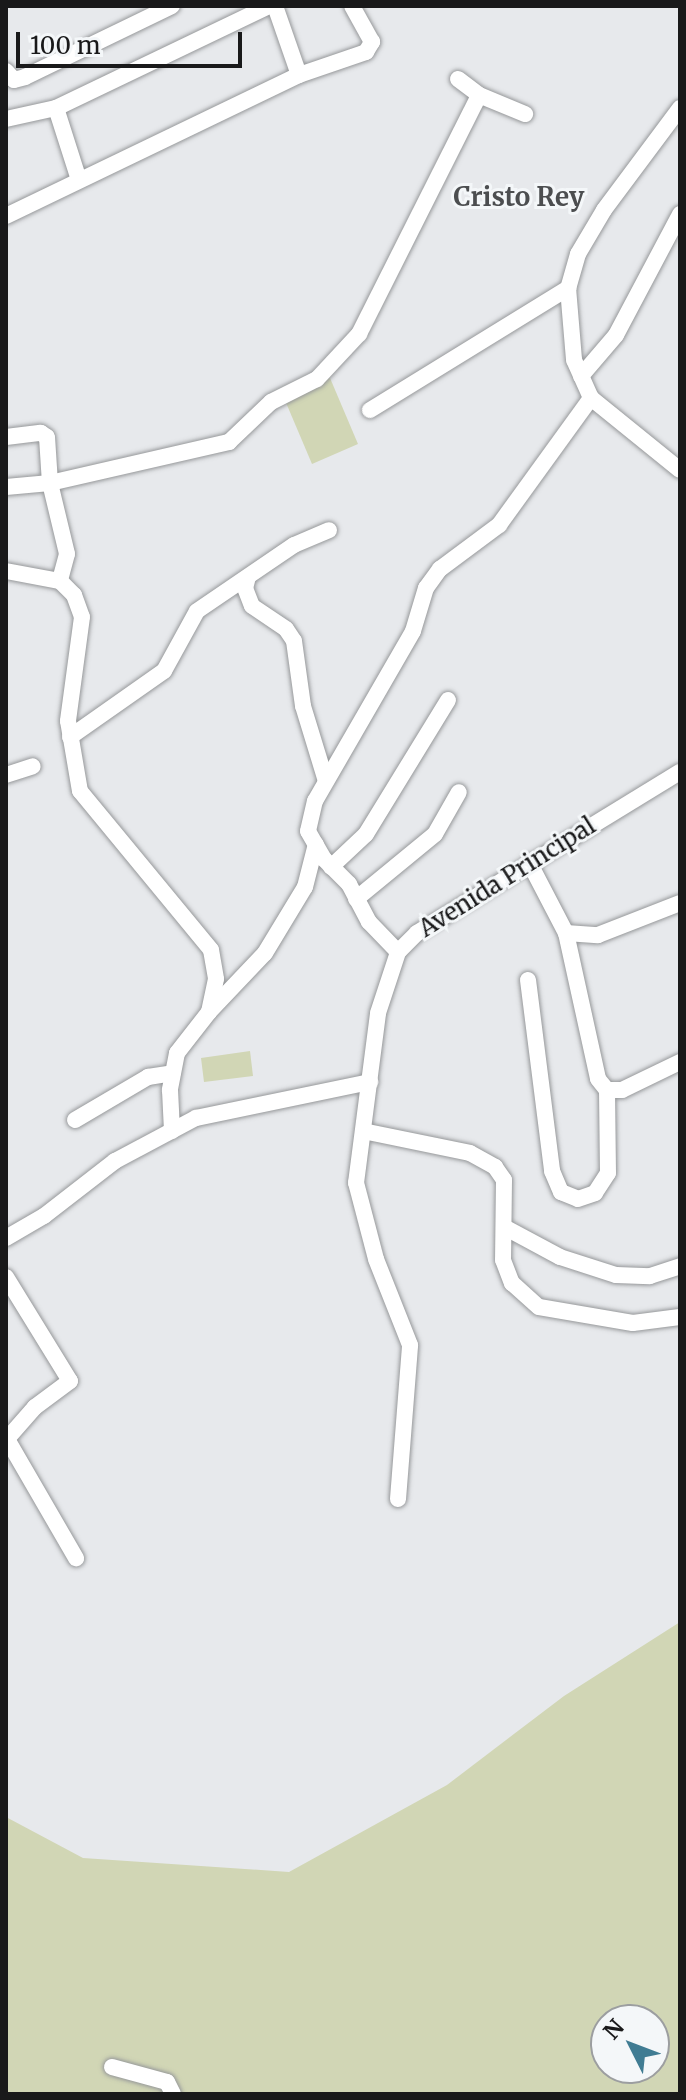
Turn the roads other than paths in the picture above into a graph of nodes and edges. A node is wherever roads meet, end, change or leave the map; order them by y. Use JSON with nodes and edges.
{"nodes":[{"id":1,"x":172,"y":6,"type":"edge"},
{"id":2,"x":269,"y":6,"type":"edge"},
{"id":3,"x":275,"y":6,"type":"edge"},
{"id":4,"x":352,"y":6,"type":"edge"},
{"id":5,"x":6,"y":71,"type":"edge"},
{"id":6,"x":299,"y":75,"type":"junction"},
{"id":7,"x":458,"y":79,"type":"dead end"},
{"id":8,"x":479,"y":95,"type":"junction"},
{"id":9,"x":56,"y":108,"type":"junction"},
{"id":10,"x":680,"y":108,"type":"edge"},
{"id":11,"x":525,"y":114,"type":"dead end"},
{"id":12,"x":6,"y":119,"type":"edge"},
{"id":13,"x":79,"y":180,"type":"junction"},
{"id":14,"x":680,"y":214,"type":"edge"},
{"id":15,"x":6,"y":216,"type":"edge"},
{"id":16,"x":568,"y":288,"type":"junction"},
{"id":17,"x":581,"y":376,"type":"junction"},
{"id":18,"x":591,"y":398,"type":"junction"},
{"id":19,"x":370,"y":410,"type":"dead end"},
{"id":20,"x":6,"y":437,"type":"edge"},
{"id":21,"x":680,"y":470,"type":"edge"},
{"id":22,"x":50,"y":483,"type":"junction"},
{"id":23,"x":6,"y":487,"type":"edge"},
{"id":24,"x":329,"y":530,"type":"dead end"},
{"id":25,"x":6,"y":571,"type":"edge"},
{"id":26,"x":248,"y":577,"type":"junction"},
{"id":27,"x":60,"y":581,"type":"junction"},
{"id":28,"x":448,"y":700,"type":"dead end"},
{"id":29,"x":70,"y":737,"type":"junction"},
{"id":30,"x":33,"y":766,"type":"dead end"},
{"id":31,"x":680,"y":772,"type":"edge"},
{"id":32,"x":6,"y":775,"type":"edge"},
{"id":33,"x":326,"y":781,"type":"junction"},
{"id":34,"x":459,"y":792,"type":"dead end"},
{"id":35,"x":316,"y":844,"type":"junction"},
{"id":36,"x":529,"y":862,"type":"junction"},
{"id":37,"x":331,"y":867,"type":"junction"},
{"id":38,"x":356,"y":899,"type":"junction"},
{"id":39,"x":680,"y":903,"type":"edge"},
{"id":40,"x":566,"y":933,"type":"junction"},
{"id":41,"x":398,"y":952,"type":"junction"},
{"id":42,"x":528,"y":980,"type":"dead end"},
{"id":43,"x":209,"y":1012,"type":"junction"},
{"id":44,"x":680,"y":1062,"type":"edge"},
{"id":45,"x":173,"y":1073,"type":"junction"},
{"id":46,"x":370,"y":1082,"type":"junction"},
{"id":47,"x":607,"y":1090,"type":"junction"},
{"id":48,"x":75,"y":1120,"type":"dead end"},
{"id":49,"x":172,"y":1131,"type":"junction"},
{"id":50,"x":363,"y":1131,"type":"junction"},
{"id":51,"x":506,"y":1228,"type":"junction"},
{"id":52,"x":6,"y":1238,"type":"edge"},
{"id":53,"x":680,"y":1266,"type":"edge"},
{"id":54,"x":6,"y":1277,"type":"edge"},
{"id":55,"x":14,"y":1302,"type":"edge"},
{"id":56,"x":680,"y":1317,"type":"edge"},
{"id":57,"x":398,"y":1499,"type":"dead end"},
{"id":58,"x":76,"y":1558,"type":"dead end"},
{"id":59,"x":112,"y":2067,"type":"dead end"},
{"id":60,"x":173,"y":2094,"type":"edge"}],
"edges":[{"from":1,"to":5,"type":"street"},
{"from":2,"to":9,"type":"street"},
{"from":3,"to":6,"type":"street"},
{"from":4,"to":6,"type":"street"},
{"from":6,"to":13,"type":"street"},
{"from":7,"to":8,"type":"street"},
{"from":8,"to":11,"type":"street"},
{"from":8,"to":22,"type":"street"},
{"from":9,"to":12,"type":"street"},
{"from":9,"to":13,"type":"street"},
{"from":10,"to":16,"type":"street"},
{"from":13,"to":15,"type":"street"},
{"from":14,"to":17,"type":"street"},
{"from":16,"to":17,"type":"street"},
{"from":16,"to":19,"type":"street"},
{"from":17,"to":18,"type":"street"},
{"from":18,"to":21,"type":"street"},
{"from":18,"to":33,"type":"street"},
{"from":20,"to":22,"type":"street"},
{"from":22,"to":23,"type":"street"},
{"from":22,"to":27,"type":"street"},
{"from":24,"to":26,"type":"street"},
{"from":25,"to":27,"type":"street"},
{"from":26,"to":29,"type":"street"},
{"from":26,"to":33,"type":"street"},
{"from":27,"to":29,"type":"street"},
{"from":28,"to":37,"type":"street"},
{"from":29,"to":43,"type":"street"},
{"from":30,"to":32,"type":"street"},
{"from":31,"to":36,"type":"street","name":"Avenida Principal"},
{"from":33,"to":35,"type":"street"},
{"from":34,"to":38,"type":"street"},
{"from":35,"to":37,"type":"street"},
{"from":35,"to":43,"type":"street"},
{"from":36,"to":40,"type":"street"},
{"from":36,"to":41,"type":"street","name":"Avenida Principal"},
{"from":37,"to":38,"type":"street"},
{"from":38,"to":41,"type":"street"},
{"from":39,"to":40,"type":"street"},
{"from":40,"to":47,"type":"street"},
{"from":41,"to":46,"type":"street","name":"Avenida Principal"},
{"from":42,"to":47,"type":"street"},
{"from":43,"to":45,"type":"street"},
{"from":44,"to":47,"type":"street"},
{"from":45,"to":48,"type":"street"},
{"from":45,"to":49,"type":"street"},
{"from":46,"to":49,"type":"street"},
{"from":46,"to":50,"type":"street","name":"Avenida Principal"},
{"from":49,"to":52,"type":"street"},
{"from":50,"to":51,"type":"street"},
{"from":50,"to":57,"type":"street","name":"Avenida Principal"},
{"from":51,"to":53,"type":"street"},
{"from":51,"to":56,"type":"street"},
{"from":54,"to":55,"type":"street"},
{"from":55,"to":58,"type":"street"},
{"from":59,"to":60,"type":"street"}]}
